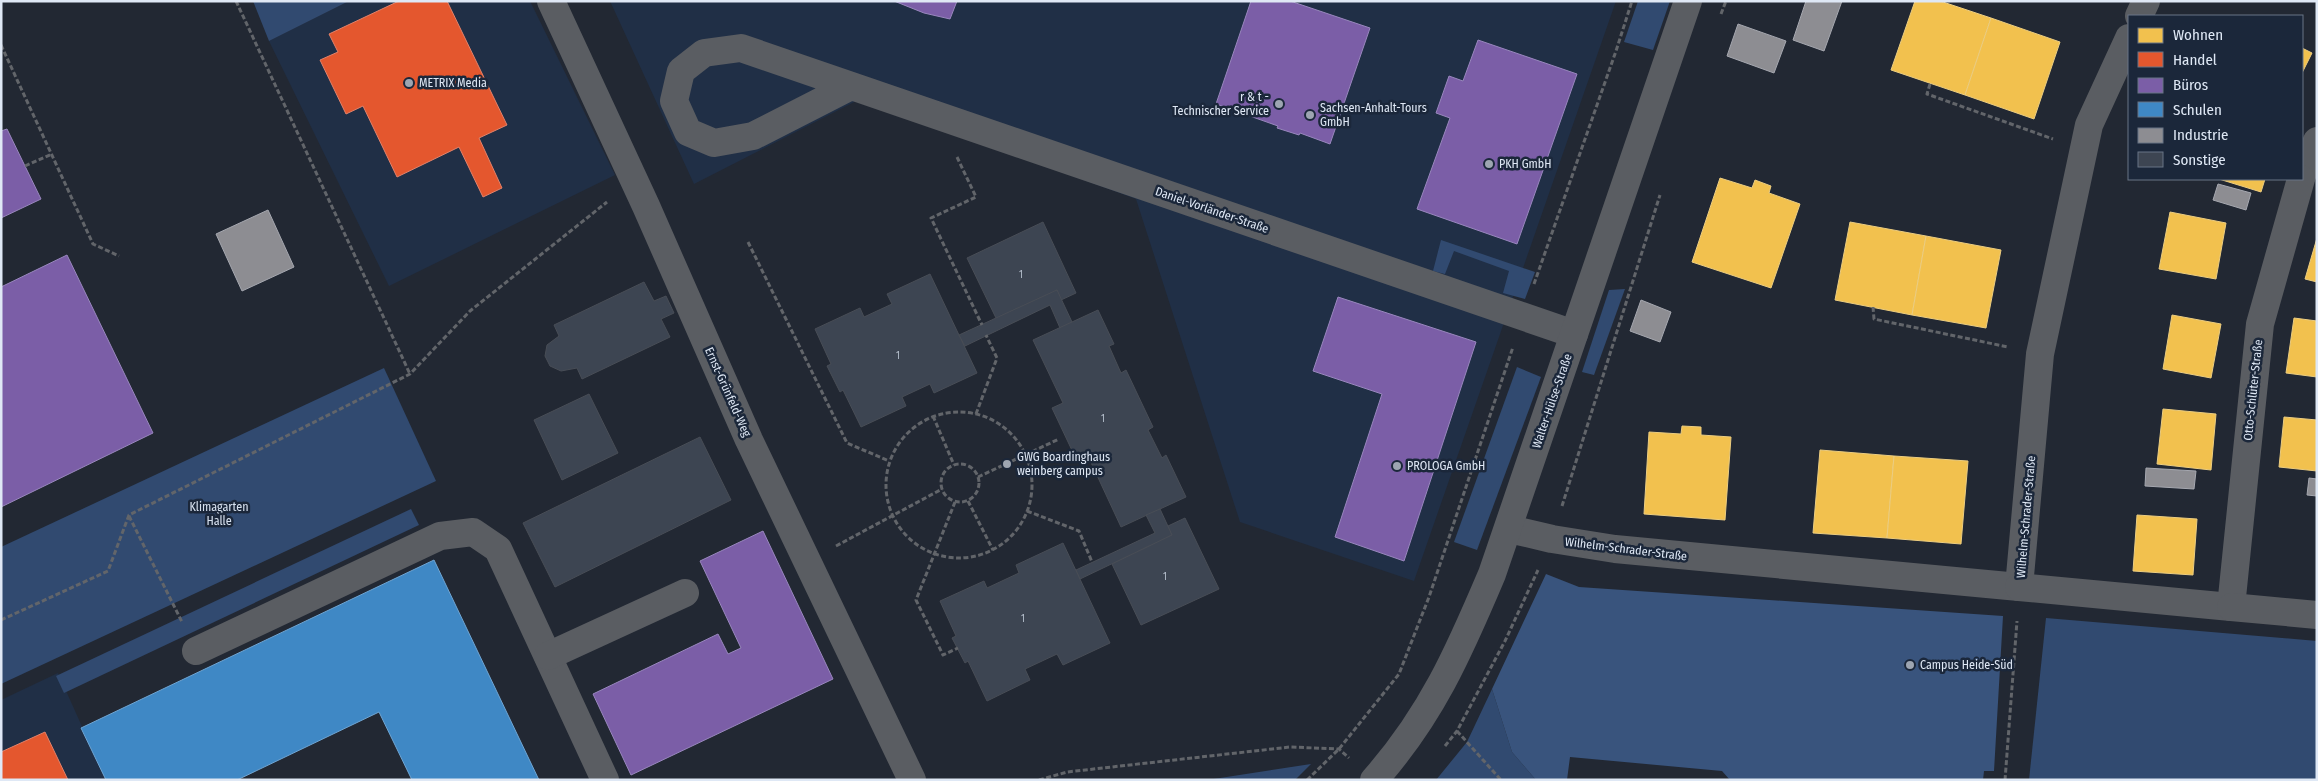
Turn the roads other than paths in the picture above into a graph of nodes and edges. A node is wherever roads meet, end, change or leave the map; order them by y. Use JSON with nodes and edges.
{"nodes":[{"id":1,"x":551,"y":1,"type":"edge"},
{"id":2,"x":1688,"y":1,"type":"edge"},
{"id":3,"x":2146,"y":1,"type":"edge"},
{"id":4,"x":2139,"y":15,"type":"edge"},
{"id":5,"x":2128,"y":40,"type":"edge"},
{"id":6,"x":851,"y":86,"type":"junction"},
{"id":7,"x":2317,"y":142,"type":"edge"},
{"id":8,"x":2303,"y":173,"type":"edge"},
{"id":9,"x":2301,"y":180,"type":"edge"},
{"id":10,"x":1574,"y":334,"type":"junction"},
{"id":11,"x":1509,"y":529,"type":"junction"},
{"id":12,"x":2019,"y":588,"type":"junction"},
{"id":13,"x":685,"y":593,"type":"dead end"},
{"id":14,"x":2231,"y":607,"type":"junction"},
{"id":15,"x":2317,"y":615,"type":"edge"},
{"id":16,"x":196,"y":651,"type":"road end"},
{"id":17,"x":548,"y":656,"type":"junction"},
{"id":18,"x":605,"y":780,"type":"edge"},
{"id":19,"x":912,"y":780,"type":"edge"},
{"id":20,"x":1374,"y":780,"type":"edge"}],
"edges":[{"from":1,"to":19,"type":"street","name":"Ernst-Grünfeld-Weg"},
{"from":2,"to":10,"type":"street","name":"Walter-Hülse-Straße"},
{"from":3,"to":4,"type":"street"},
{"from":5,"to":12,"type":"street","name":"Wilhelm-Schrader-Straße"},
{"from":6,"to":6,"type":"street","name":"Daniel-Vorländer-Straße"},
{"from":6,"to":10,"type":"street","name":"Daniel-Vorländer-Straße"},
{"from":7,"to":8,"type":"street"},
{"from":9,"to":14,"type":"street","name":"Otto-Schlüter-Straße"},
{"from":10,"to":11,"type":"street","name":"Walter-Hülse-Straße"},
{"from":11,"to":12,"type":"street","name":"Wilhelm-Schrader-Straße"},
{"from":11,"to":20,"type":"street","name":"Walter-Hülse-Straße"},
{"from":12,"to":14,"type":"street"},
{"from":13,"to":17,"type":"street"},
{"from":14,"to":15,"type":"street"},
{"from":16,"to":17,"type":"street"},
{"from":17,"to":18,"type":"street"}]}
